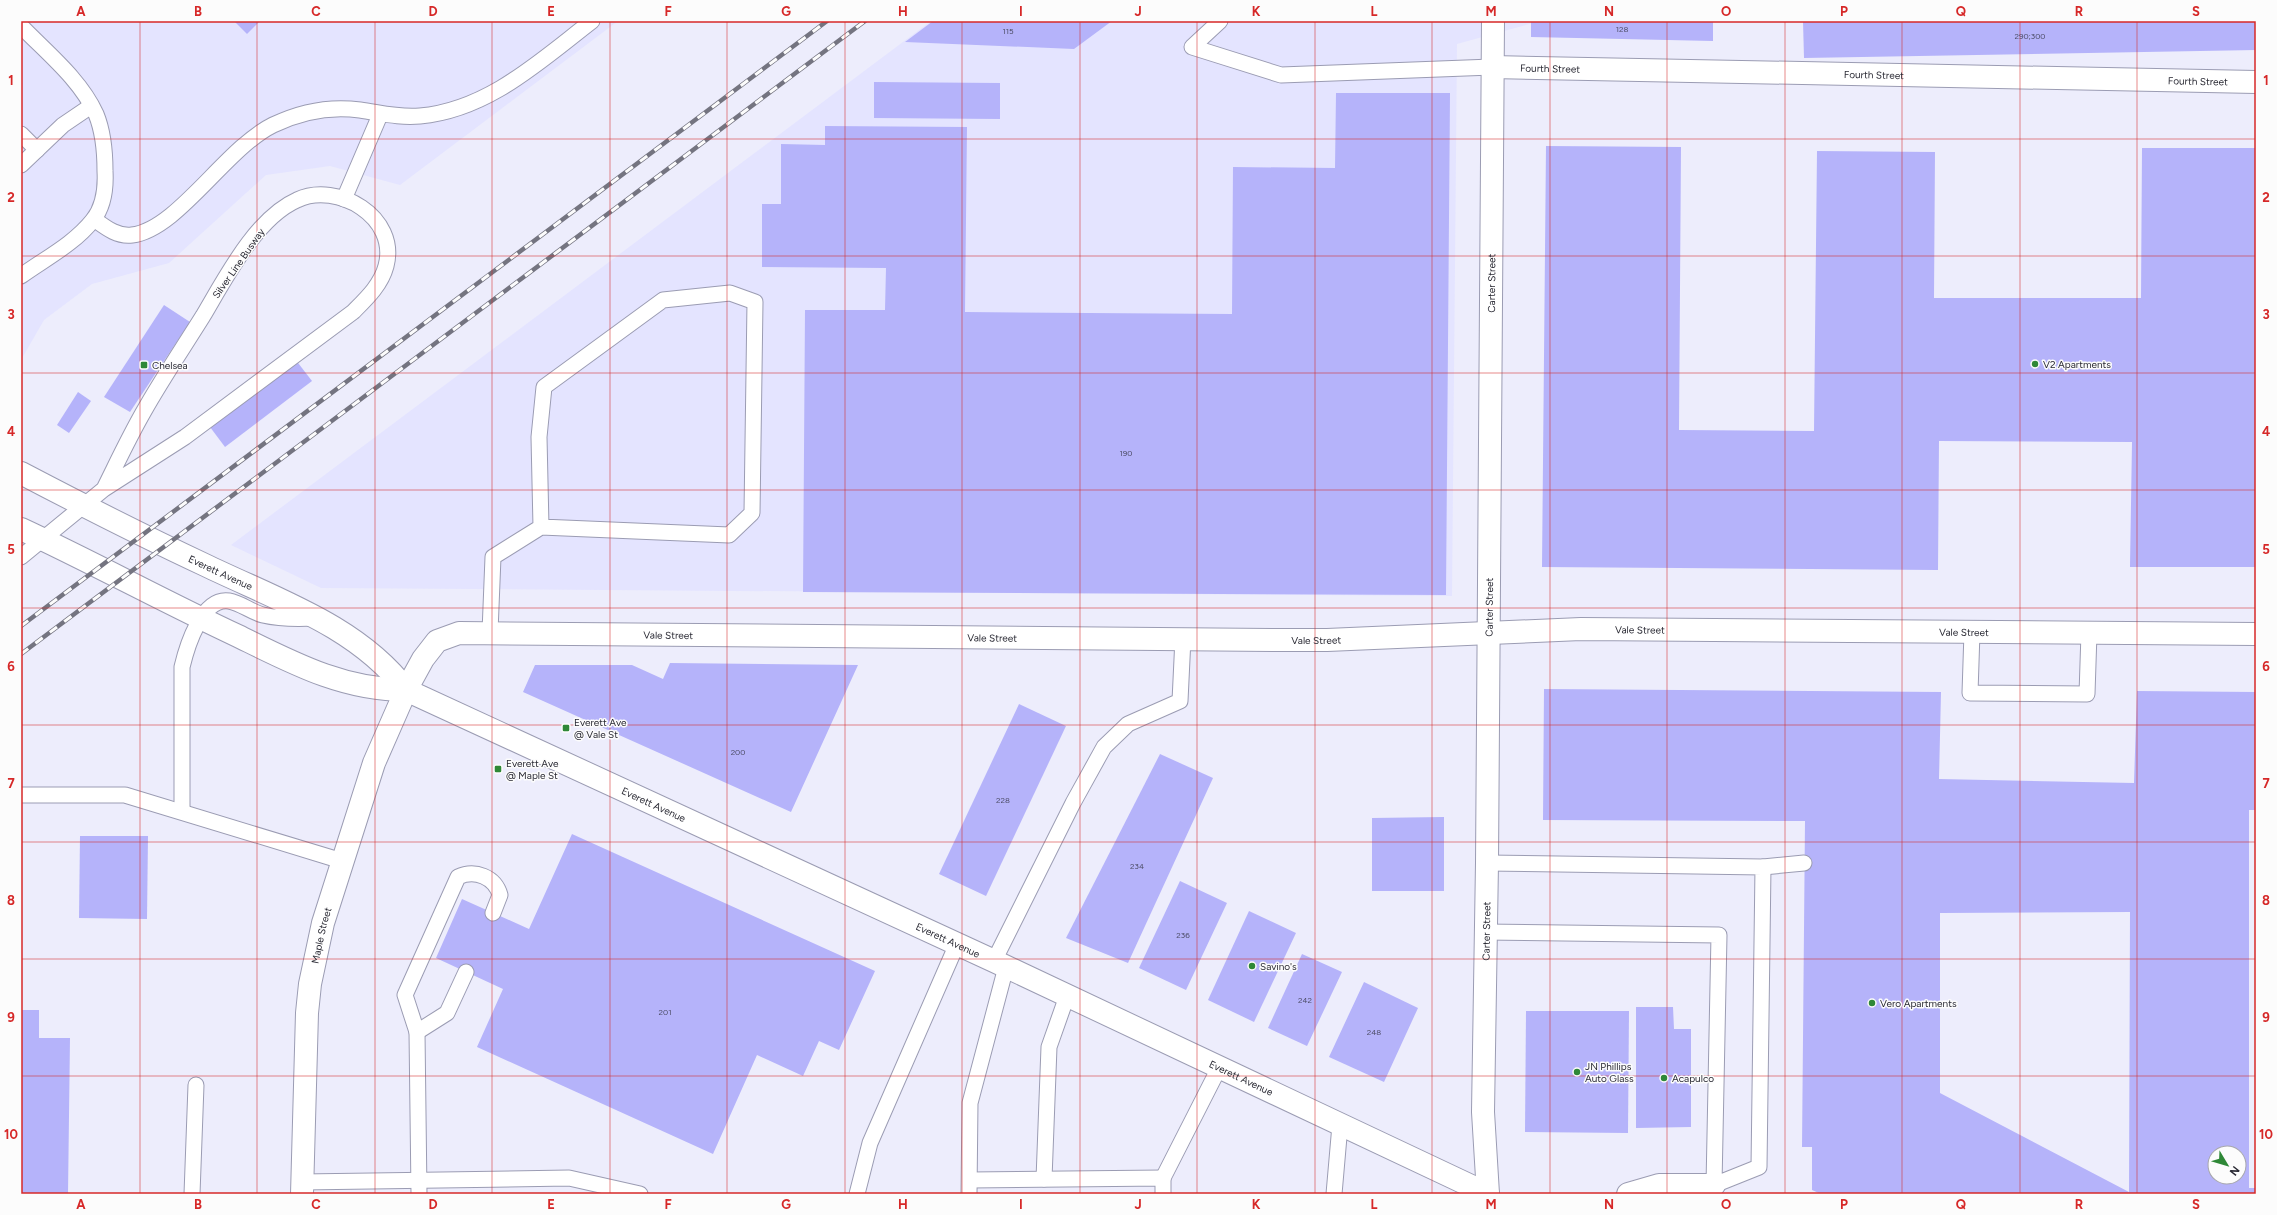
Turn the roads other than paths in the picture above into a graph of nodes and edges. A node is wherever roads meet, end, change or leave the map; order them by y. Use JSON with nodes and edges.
{"nodes":[{"id":1,"x":592,"y":21,"type":"edge"},
{"id":2,"x":1220,"y":21,"type":"edge"},
{"id":3,"x":1493,"y":21,"type":"edge"},
{"id":4,"x":21,"y":26,"type":"edge"},
{"id":5,"x":1492,"y":67,"type":"junction"},
{"id":6,"x":2256,"y":82,"type":"edge"},
{"id":7,"x":91,"y":106,"type":"junction"},
{"id":8,"x":380,"y":115,"type":"junction"},
{"id":9,"x":21,"y":134,"type":"edge"},
{"id":10,"x":37,"y":150,"type":"junction"},
{"id":11,"x":21,"y":165,"type":"edge"},
{"id":12,"x":344,"y":199,"type":"junction"},
{"id":13,"x":94,"y":219,"type":"junction"},
{"id":14,"x":21,"y":276,"type":"edge"},
{"id":15,"x":21,"y":473,"type":"edge"},
{"id":16,"x":104,"y":489,"type":"junction"},
{"id":17,"x":84,"y":506,"type":"junction"},
{"id":18,"x":541,"y":527,"type":"junction"},
{"id":19,"x":21,"y":529,"type":"edge"},
{"id":20,"x":43,"y":539,"type":"junction"},
{"id":21,"x":21,"y":557,"type":"edge"},
{"id":22,"x":315,"y":618,"type":"junction"},
{"id":23,"x":201,"y":619,"type":"junction"},
{"id":24,"x":490,"y":632,"type":"junction"},
{"id":25,"x":1487,"y":632,"type":"junction"},
{"id":26,"x":1972,"y":632,"type":"junction"},
{"id":27,"x":2089,"y":633,"type":"junction"},
{"id":28,"x":2256,"y":634,"type":"edge"},
{"id":29,"x":1183,"y":638,"type":"junction"},
{"id":30,"x":406,"y":690,"type":"junction"},
{"id":31,"x":21,"y":795,"type":"edge"},
{"id":32,"x":182,"y":811,"type":"junction"},
{"id":33,"x":342,"y":861,"type":"junction"},
{"id":34,"x":1487,"y":863,"type":"junction"},
{"id":35,"x":1804,"y":863,"type":"dead end"},
{"id":36,"x":1763,"y":867,"type":"junction"},
{"id":37,"x":493,"y":913,"type":"dead end"},
{"id":38,"x":1484,"y":932,"type":"junction"},
{"id":39,"x":957,"y":944,"type":"junction"},
{"id":40,"x":1000,"y":964,"type":"junction"},
{"id":41,"x":466,"y":972,"type":"dead end"},
{"id":42,"x":1067,"y":996,"type":"junction"},
{"id":43,"x":417,"y":1032,"type":"junction"},
{"id":44,"x":1219,"y":1068,"type":"junction"},
{"id":45,"x":196,"y":1085,"type":"dead end"},
{"id":46,"x":1340,"y":1125,"type":"junction"},
{"id":47,"x":1163,"y":1178,"type":"junction"},
{"id":48,"x":1044,"y":1179,"type":"junction"},
{"id":49,"x":1714,"y":1185,"type":"junction"},
{"id":50,"x":419,"y":1187,"type":"edge"},
{"id":51,"x":970,"y":1187,"type":"edge"},
{"id":52,"x":302,"y":1188,"type":"edge"},
{"id":53,"x":192,"y":1194,"type":"edge"},
{"id":54,"x":640,"y":1194,"type":"edge"},
{"id":55,"x":857,"y":1194,"type":"edge"},
{"id":56,"x":1163,"y":1194,"type":"edge"},
{"id":57,"x":1334,"y":1194,"type":"edge"},
{"id":58,"x":1488,"y":1194,"type":"edge"},
{"id":59,"x":1628,"y":1194,"type":"edge"}],
"edges":[{"from":1,"to":8,"type":"lane"},
{"from":2,"to":5,"type":"lane"},
{"from":3,"to":5,"type":"street","name":"Carter Street"},
{"from":4,"to":7,"type":"lane"},
{"from":5,"to":6,"type":"street","name":"Fourth Street"},
{"from":5,"to":25,"type":"street","name":"Carter Street"},
{"from":7,"to":10,"type":"lane"},
{"from":7,"to":13,"type":"lane"},
{"from":8,"to":12,"type":"lane"},
{"from":8,"to":13,"type":"lane"},
{"from":9,"to":10,"type":"lane"},
{"from":10,"to":11,"type":"lane"},
{"from":12,"to":16,"type":"lane","name":"Silver Line Busway"},
{"from":12,"to":16,"type":"lane","name":"Silver Line Busway"},
{"from":13,"to":14,"type":"lane"},
{"from":15,"to":17,"type":"street","name":"Everett Avenue"},
{"from":16,"to":17,"type":"lane","name":"Silver Line Busway"},
{"from":17,"to":20,"type":"lane","name":"Silver Line Busway"},
{"from":17,"to":22,"type":"street","name":"Everett Avenue"},
{"from":18,"to":18,"type":"lane"},
{"from":18,"to":24,"type":"lane"},
{"from":19,"to":20,"type":"street","name":"Everett Avenue"},
{"from":20,"to":21,"type":"lane","name":"Silver Line Busway"},
{"from":20,"to":23,"type":"street","name":"Everett Avenue"},
{"from":22,"to":23,"type":"lane"},
{"from":22,"to":30,"type":"street","name":"Everett Avenue"},
{"from":23,"to":30,"type":"street","name":"Everett Avenue"},
{"from":23,"to":32,"type":"lane"},
{"from":24,"to":29,"type":"street","name":"Vale Street"},
{"from":24,"to":30,"type":"street","name":"Vale Street"},
{"from":25,"to":26,"type":"street","name":"Vale Street"},
{"from":25,"to":29,"type":"street","name":"Vale Street"},
{"from":25,"to":34,"type":"street","name":"Carter Street"},
{"from":26,"to":27,"type":"street","name":"Vale Street"},
{"from":26,"to":27,"type":"lane"},
{"from":27,"to":28,"type":"street","name":"Vale Street"},
{"from":29,"to":40,"type":"lane"},
{"from":30,"to":33,"type":"street","name":"Maple Street"},
{"from":30,"to":39,"type":"street","name":"Everett Avenue"},
{"from":31,"to":32,"type":"lane"},
{"from":32,"to":33,"type":"lane"},
{"from":33,"to":52,"type":"street","name":"Maple Street"},
{"from":34,"to":36,"type":"lane"},
{"from":34,"to":38,"type":"street","name":"Carter Street"},
{"from":35,"to":36,"type":"lane"},
{"from":36,"to":49,"type":"lane"},
{"from":37,"to":43,"type":"lane"},
{"from":38,"to":49,"type":"lane"},
{"from":38,"to":58,"type":"street","name":"Carter Street"},
{"from":39,"to":40,"type":"street","name":"Everett Avenue"},
{"from":39,"to":55,"type":"lane"},
{"from":40,"to":42,"type":"street","name":"Everett Avenue"},
{"from":40,"to":51,"type":"lane"},
{"from":41,"to":43,"type":"lane"},
{"from":42,"to":44,"type":"street","name":"Everett Avenue"},
{"from":42,"to":48,"type":"lane"},
{"from":43,"to":50,"type":"lane"},
{"from":44,"to":46,"type":"street","name":"Everett Avenue"},
{"from":44,"to":47,"type":"lane"},
{"from":45,"to":53,"type":"lane"},
{"from":46,"to":57,"type":"lane"},
{"from":46,"to":58,"type":"street","name":"Everett Avenue"},
{"from":47,"to":48,"type":"lane"},
{"from":47,"to":56,"type":"lane"},
{"from":48,"to":51,"type":"lane"},
{"from":49,"to":59,"type":"street"},
{"from":50,"to":52,"type":"lane"},
{"from":50,"to":54,"type":"lane"}]}
